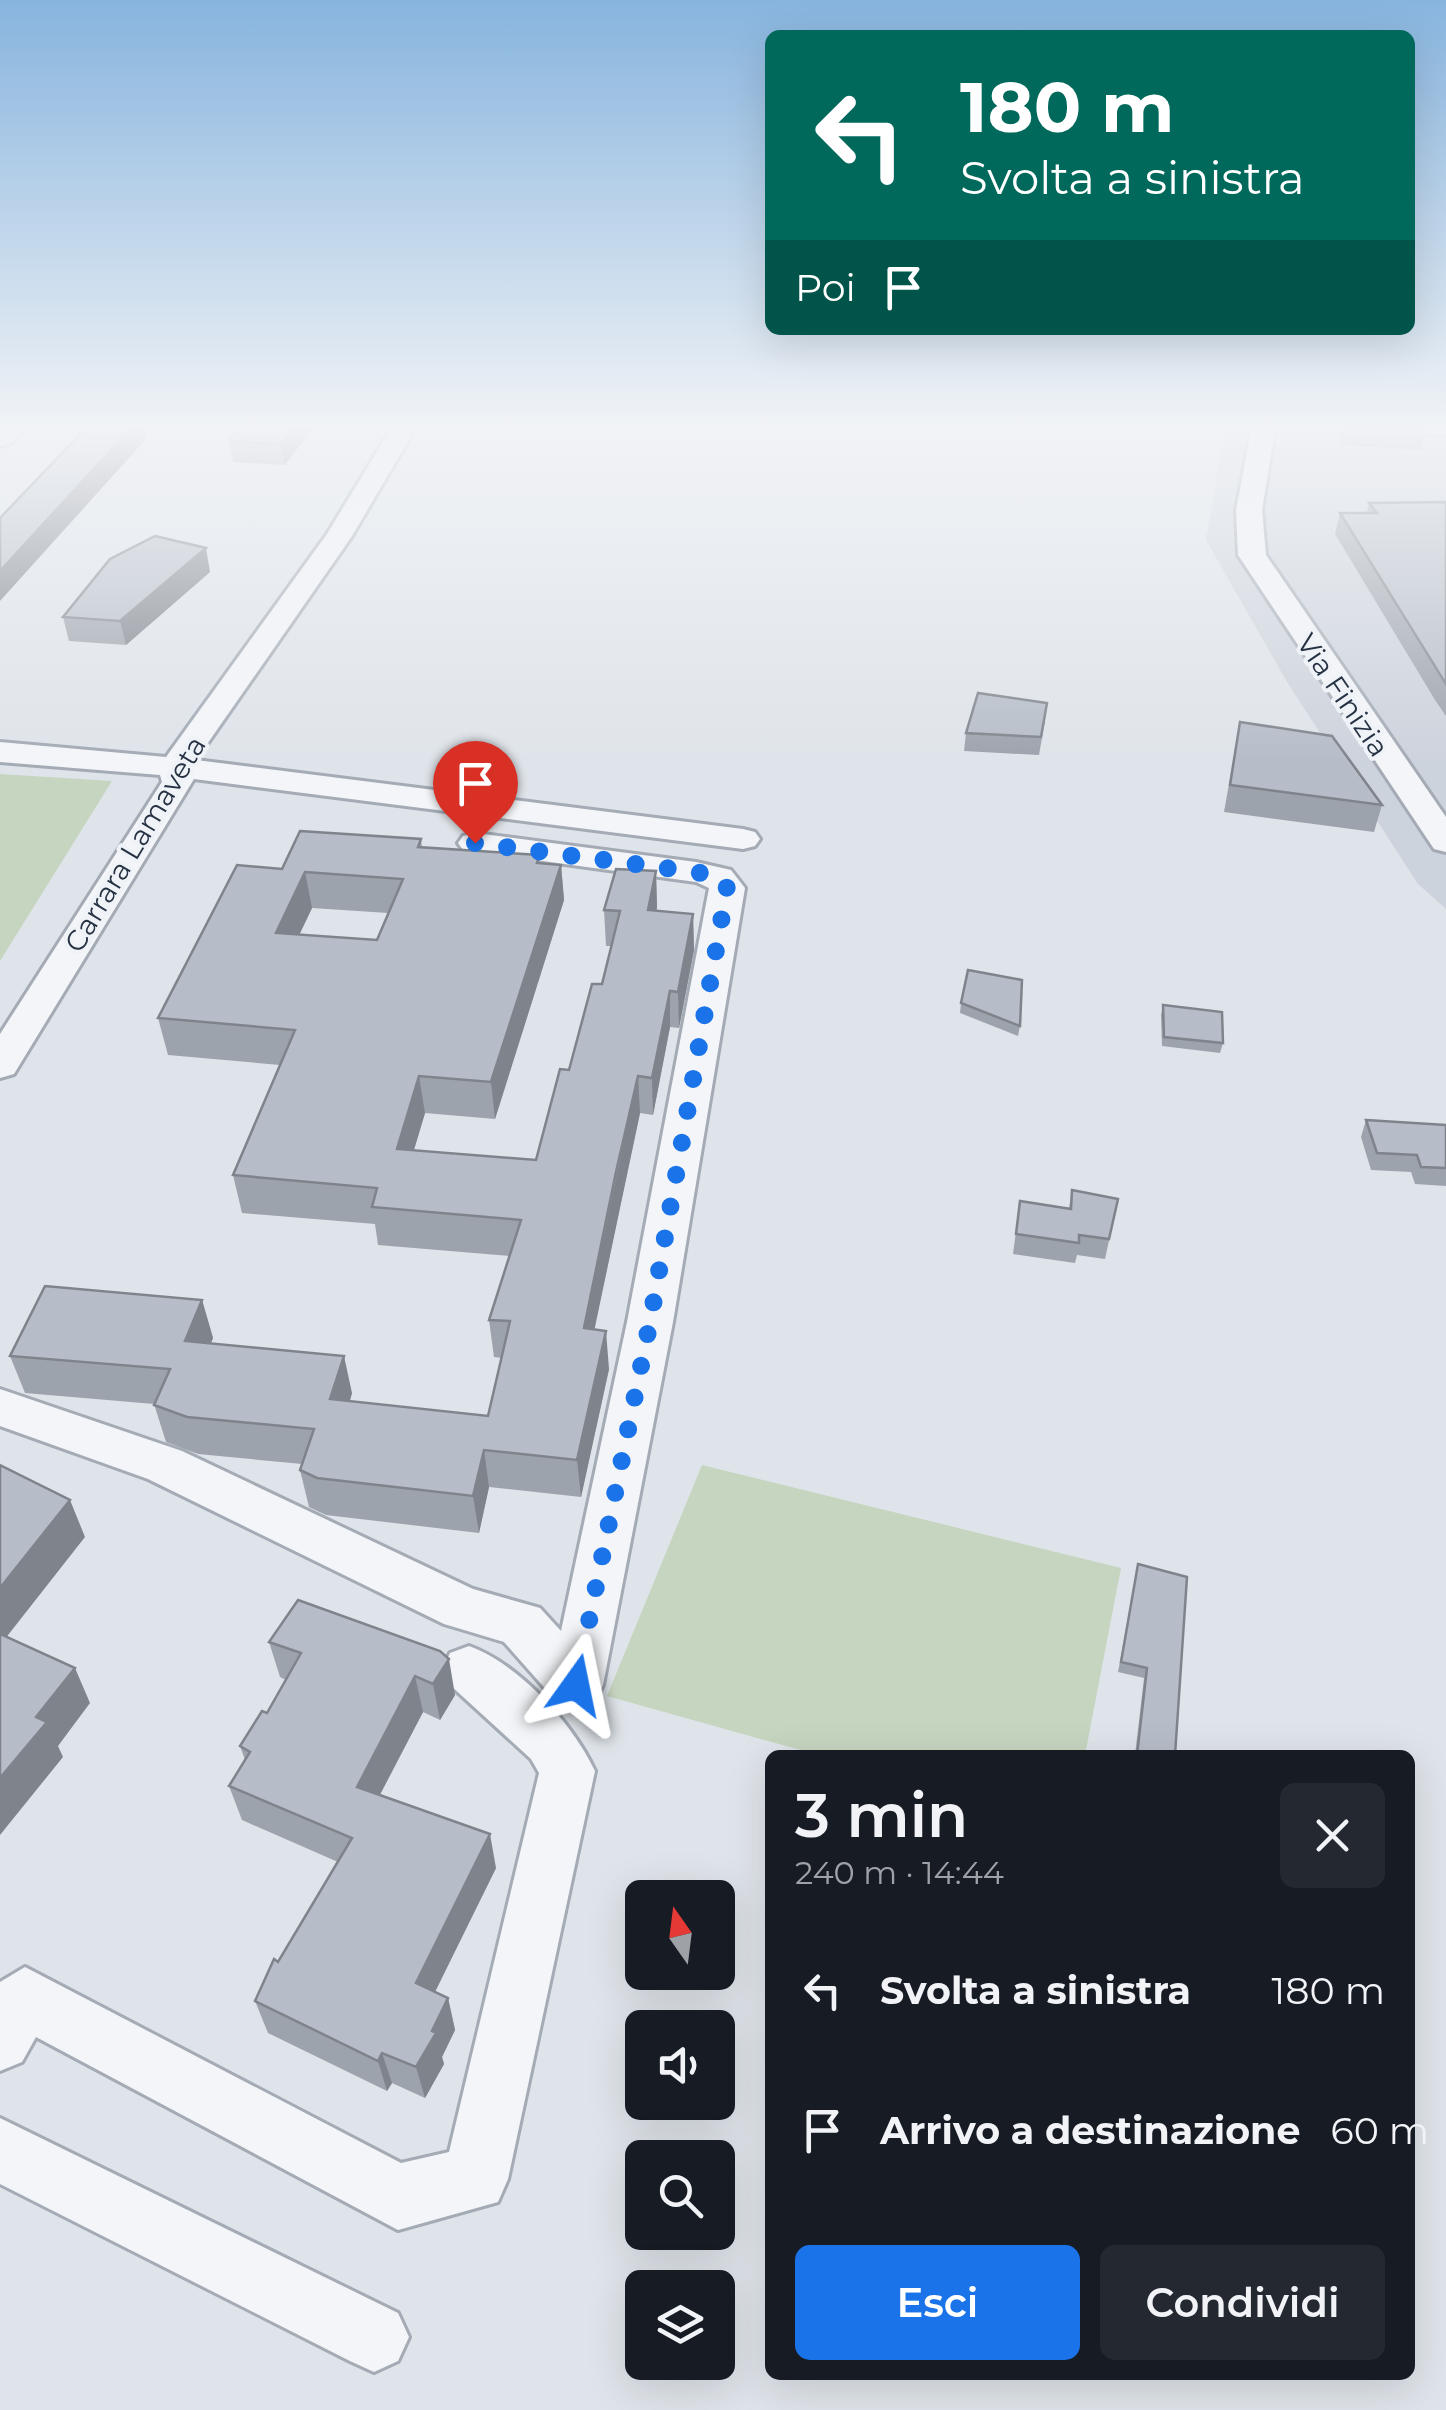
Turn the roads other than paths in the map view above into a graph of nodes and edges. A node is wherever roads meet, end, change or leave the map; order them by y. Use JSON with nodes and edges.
{"nodes":[{"id":1,"x":339,"y":536,"type":"edge"},
{"id":2,"x":1251,"y":536,"type":"edge"},
{"id":3,"x":0,"y":752,"type":"edge"},
{"id":4,"x":175,"y":767,"type":"junction"},
{"id":5,"x":743,"y":839,"type":"dead end"},
{"id":6,"x":1446,"y":842,"type":"edge"},
{"id":7,"x":475,"y":843,"type":"dead end"},
{"id":8,"x":0,"y":1065,"type":"edge"},
{"id":9,"x":0,"y":1407,"type":"edge"},
{"id":10,"x":469,"y":1669,"type":"dead end"},
{"id":11,"x":0,"y":2040,"type":"edge"},
{"id":12,"x":0,"y":2150,"type":"edge"},
{"id":13,"x":374,"y":2337,"type":"dead end"}],
"edges":[{"from":1,"to":4,"type":"street","name":"Carrara Lamaveta"},
{"from":2,"to":6,"type":"street","name":"Via Finizia"},
{"from":3,"to":4,"type":"street"},
{"from":4,"to":5,"type":"street"},
{"from":4,"to":8,"type":"street","name":"Carrara Lamaveta"},
{"from":7,"to":9,"type":"street"},
{"from":10,"to":11,"type":"street"},
{"from":12,"to":13,"type":"street"}]}
